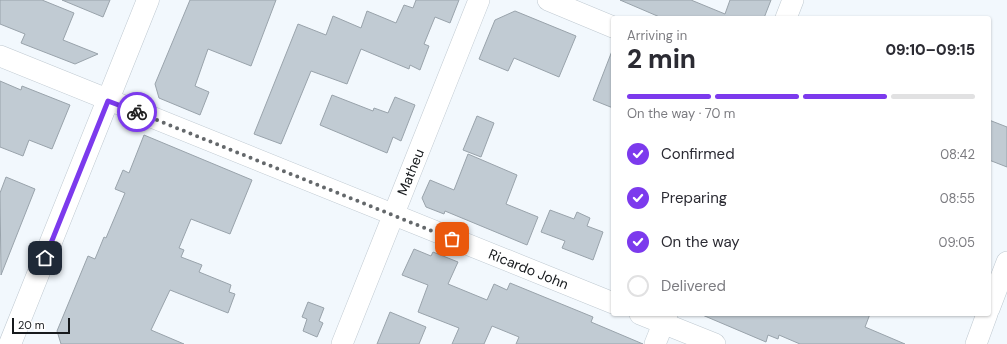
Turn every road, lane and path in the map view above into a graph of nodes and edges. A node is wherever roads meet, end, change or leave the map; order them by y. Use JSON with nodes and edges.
{"nodes":[{"id":1,"x":148,"y":0,"type":"edge"},
{"id":2,"x":479,"y":0,"type":"edge"},
{"id":3,"x":548,"y":0,"type":"edge"},
{"id":4,"x":792,"y":0,"type":"edge"},
{"id":5,"x":787,"y":16,"type":"edge"},
{"id":6,"x":611,"y":26,"type":"edge"},
{"id":7,"x":0,"y":56,"type":"edge"},
{"id":8,"x":108,"y":101,"type":"junction"},
{"id":9,"x":394,"y":215,"type":"junction"},
{"id":10,"x":1007,"y":262,"type":"edge"},
{"id":11,"x":611,"y":302,"type":"edge"},
{"id":12,"x":991,"y":304,"type":"edge"},
{"id":13,"x":650,"y":316,"type":"edge"},
{"id":14,"x":986,"y":316,"type":"edge"},
{"id":15,"x":665,"y":319,"type":"edge"},
{"id":16,"x":10,"y":344,"type":"edge"},
{"id":17,"x":342,"y":344,"type":"edge"},
{"id":18,"x":655,"y":344,"type":"edge"},
{"id":19,"x":715,"y":344,"type":"edge"},
{"id":20,"x":976,"y":344,"type":"edge"}],
"edges":[{"from":1,"to":8,"type":"main road"},
{"from":2,"to":9,"type":"street","name":"Matheu"},
{"from":3,"to":6,"type":"street"},
{"from":4,"to":5,"type":"street"},
{"from":7,"to":8,"type":"street","name":"Ricardo John"},
{"from":8,"to":9,"type":"street","name":"Ricardo John"},
{"from":8,"to":16,"type":"main road"},
{"from":9,"to":11,"type":"street","name":"Ricardo John"},
{"from":9,"to":17,"type":"street","name":"Matheu"},
{"from":10,"to":12,"type":"street"},
{"from":13,"to":15,"type":"street"},
{"from":14,"to":20,"type":"street"},
{"from":15,"to":18,"type":"street"},
{"from":15,"to":19,"type":"street"}]}
